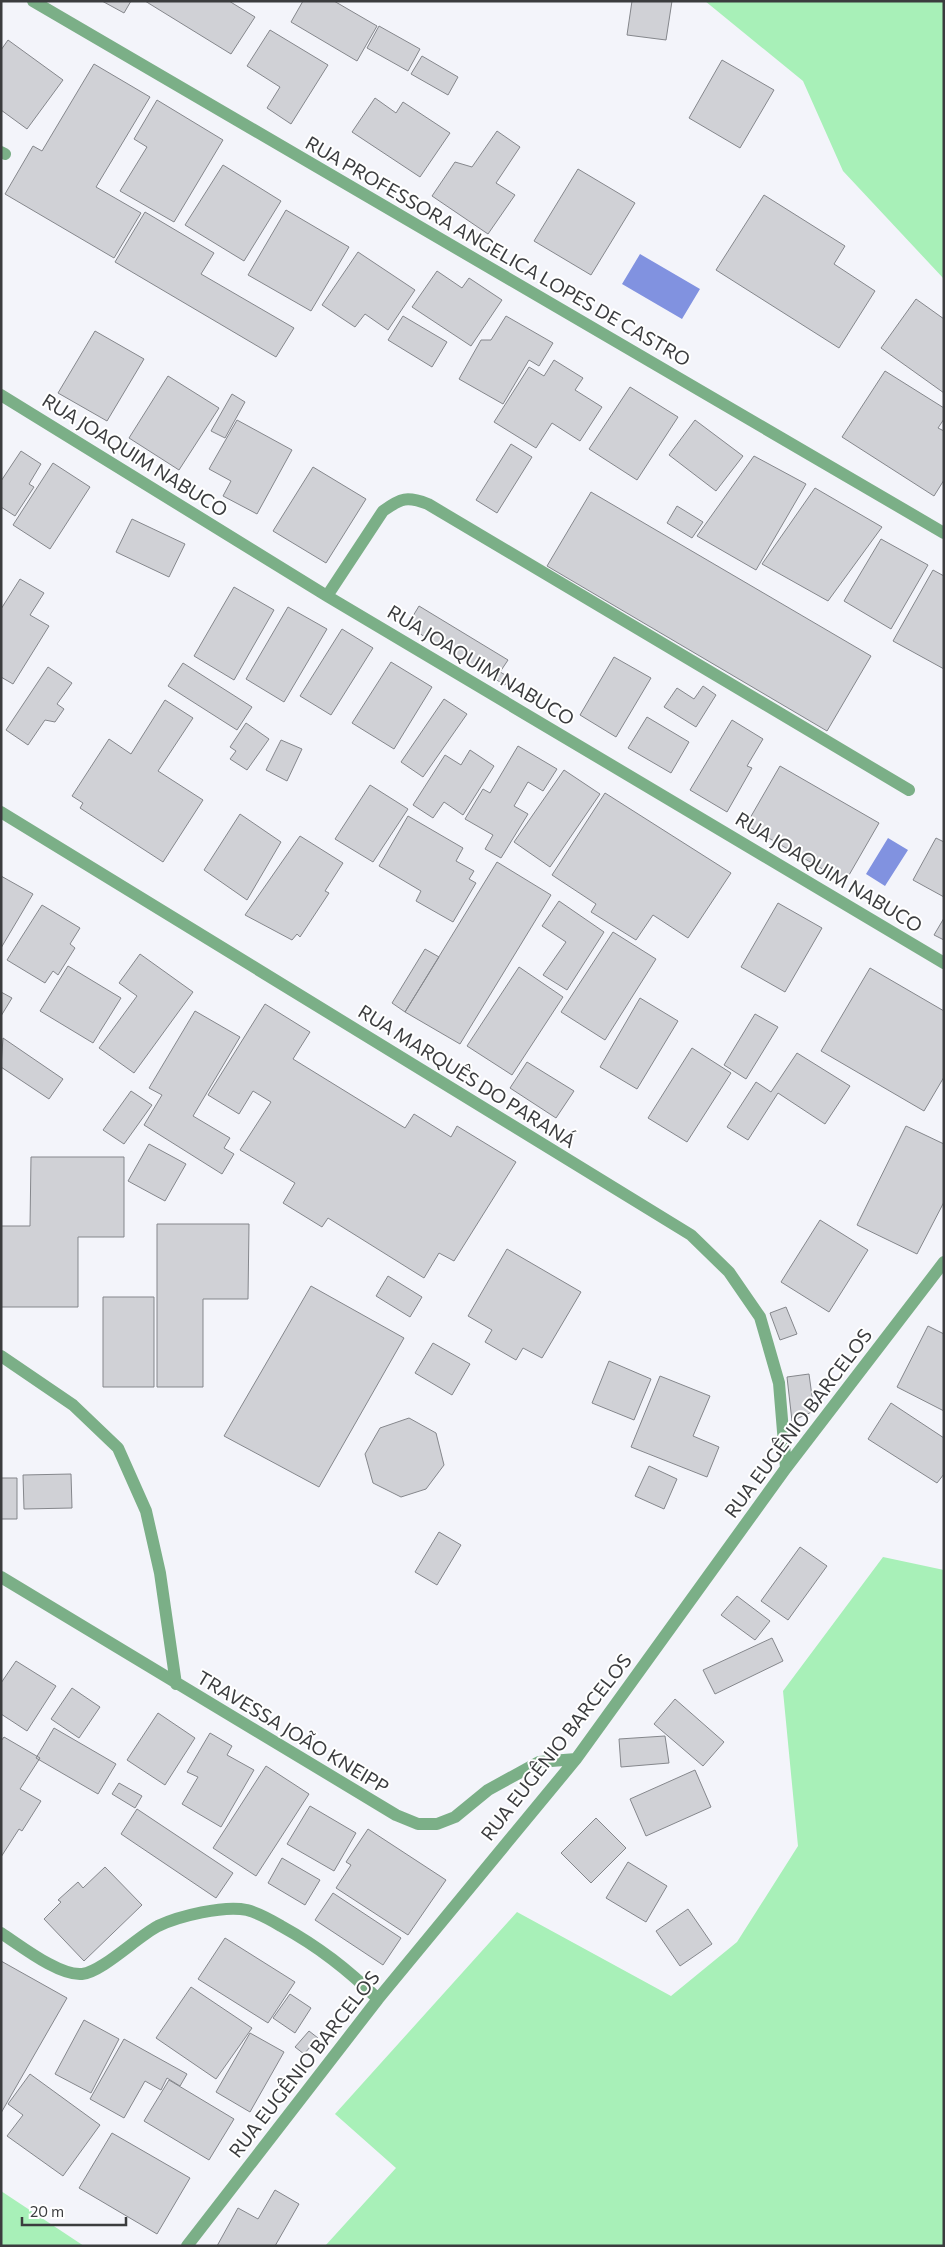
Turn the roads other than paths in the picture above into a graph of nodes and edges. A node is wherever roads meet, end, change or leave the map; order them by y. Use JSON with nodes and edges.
{"nodes":[{"id":1,"x":33,"y":1,"type":"edge"},
{"id":2,"x":1,"y":395,"type":"edge"},
{"id":3,"x":944,"y":532,"type":"edge"},
{"id":4,"x":327,"y":596,"type":"junction"},
{"id":5,"x":909,"y":790,"type":"dead end"},
{"id":6,"x":1,"y":812,"type":"edge"},
{"id":7,"x":944,"y":963,"type":"edge"},
{"id":8,"x":944,"y":1262,"type":"edge"},
{"id":9,"x":1,"y":1356,"type":"edge"},
{"id":10,"x":786,"y":1468,"type":"junction"},
{"id":11,"x":1,"y":1577,"type":"edge"},
{"id":12,"x":176,"y":1684,"type":"junction"},
{"id":13,"x":576,"y":1759,"type":"junction"},
{"id":14,"x":1,"y":1933,"type":"edge"},
{"id":15,"x":378,"y":1999,"type":"junction"},
{"id":16,"x":187,"y":2246,"type":"edge"}],
"edges":[{"from":1,"to":3,"type":"street","name":"RUA PROFESSORA ANGELICA LOPES DE CASTRO"},
{"from":2,"to":4,"type":"street","name":"RUA JOAQUIM NABUCO"},
{"from":4,"to":5,"type":"street"},
{"from":4,"to":7,"type":"street","name":"RUA JOAQUIM NABUCO"},
{"from":6,"to":10,"type":"street","name":"RUA MARQUÊS DO PARANÁ"},
{"from":8,"to":10,"type":"street","name":"RUA EUGÊNIO BARCELOS"},
{"from":9,"to":12,"type":"street"},
{"from":10,"to":13,"type":"street","name":"RUA EUGÊNIO BARCELOS"},
{"from":11,"to":12,"type":"street","name":"TRAVESSA JOÃO KNEIPP"},
{"from":12,"to":13,"type":"street","name":"TRAVESSA JOÃO KNEIPP"},
{"from":13,"to":15,"type":"street","name":"RUA EUGÊNIO BARCELOS"},
{"from":14,"to":15,"type":"street"},
{"from":15,"to":16,"type":"street","name":"RUA EUGÊNIO BARCELOS"}]}
